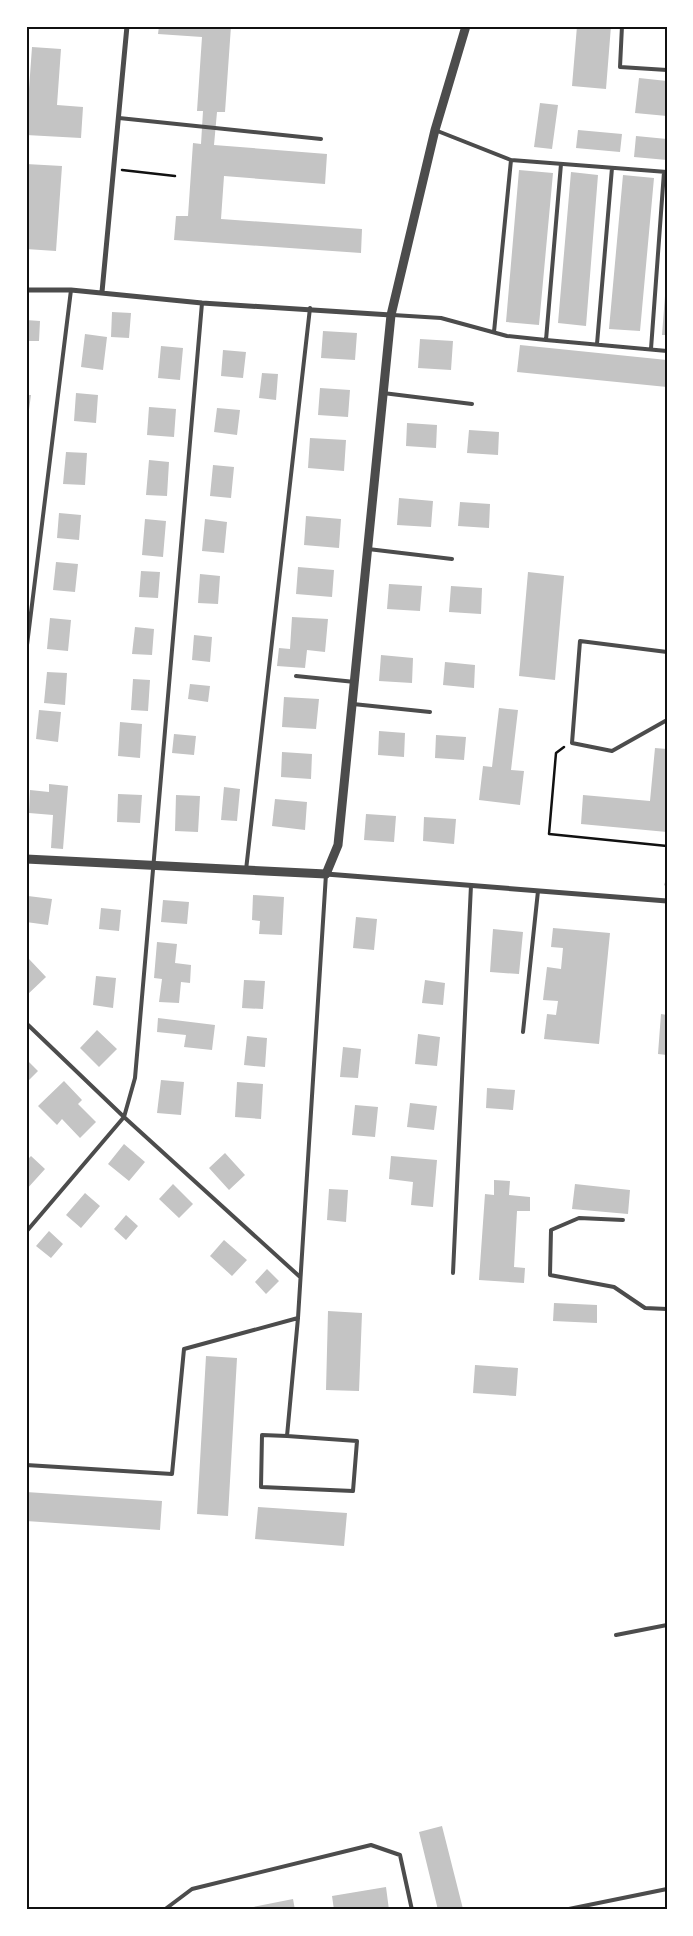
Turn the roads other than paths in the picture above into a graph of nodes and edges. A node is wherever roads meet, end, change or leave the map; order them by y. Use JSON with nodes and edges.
{"nodes":[{"id":1,"x":127,"y":26,"type":"edge"},
{"id":2,"x":466,"y":26,"type":"edge"},
{"id":3,"x":622,"y":26,"type":"edge"},
{"id":4,"x":667,"y":70,"type":"edge"},
{"id":5,"x":119,"y":118,"type":"junction"},
{"id":6,"x":435,"y":130,"type":"junction"},
{"id":7,"x":321,"y":139,"type":"dead end"},
{"id":8,"x":512,"y":160,"type":"junction"},
{"id":9,"x":561,"y":164,"type":"junction"},
{"id":10,"x":612,"y":168,"type":"junction"},
{"id":11,"x":666,"y":172,"type":"edge"},
{"id":12,"x":26,"y":290,"type":"edge"},
{"id":13,"x":71,"y":290,"type":"junction"},
{"id":14,"x":102,"y":292,"type":"junction"},
{"id":15,"x":202,"y":303,"type":"junction"},
{"id":16,"x":310,"y":308,"type":"junction"},
{"id":17,"x":390,"y":315,"type":"junction"},
{"id":18,"x":494,"y":332,"type":"junction"},
{"id":19,"x":546,"y":340,"type":"junction"},
{"id":20,"x":597,"y":344,"type":"junction"},
{"id":21,"x":651,"y":349,"type":"junction"},
{"id":22,"x":667,"y":351,"type":"edge"},
{"id":23,"x":383,"y":393,"type":"junction"},
{"id":24,"x":472,"y":404,"type":"dead end"},
{"id":25,"x":368,"y":549,"type":"junction"},
{"id":26,"x":452,"y":559,"type":"dead end"},
{"id":27,"x":667,"y":652,"type":"edge"},
{"id":28,"x":26,"y":653,"type":"edge"},
{"id":29,"x":296,"y":676,"type":"dead end"},
{"id":30,"x":355,"y":682,"type":"junction"},
{"id":31,"x":353,"y":704,"type":"junction"},
{"id":32,"x":430,"y":712,"type":"dead end"},
{"id":33,"x":667,"y":720,"type":"edge"},
{"id":34,"x":26,"y":859,"type":"edge"},
{"id":35,"x":154,"y":865,"type":"junction"},
{"id":36,"x":246,"y":870,"type":"junction"},
{"id":37,"x":326,"y":874,"type":"junction"},
{"id":38,"x":470,"y":885,"type":"junction"},
{"id":39,"x":538,"y":891,"type":"junction"},
{"id":40,"x":667,"y":901,"type":"edge"},
{"id":41,"x":26,"y":1023,"type":"edge"},
{"id":42,"x":523,"y":1032,"type":"dead end"},
{"id":43,"x":124,"y":1117,"type":"junction"},
{"id":44,"x":623,"y":1220,"type":"dead end"},
{"id":45,"x":26,"y":1232,"type":"edge"},
{"id":46,"x":453,"y":1273,"type":"dead end"},
{"id":47,"x":300,"y":1276,"type":"junction"},
{"id":48,"x":667,"y":1309,"type":"edge"},
{"id":49,"x":298,"y":1318,"type":"junction"},
{"id":50,"x":287,"y":1436,"type":"junction"},
{"id":51,"x":26,"y":1465,"type":"edge"},
{"id":52,"x":667,"y":1625,"type":"edge"},
{"id":53,"x":616,"y":1635,"type":"dead end"},
{"id":54,"x":667,"y":1889,"type":"edge"},
{"id":55,"x":164,"y":1910,"type":"edge"},
{"id":56,"x":412,"y":1910,"type":"edge"},
{"id":57,"x":564,"y":1910,"type":"edge"}],
"edges":[{"from":1,"to":5,"type":"street"},
{"from":2,"to":6,"type":"street"},
{"from":3,"to":4,"type":"lane"},
{"from":5,"to":7,"type":"lane"},
{"from":5,"to":14,"type":"street"},
{"from":6,"to":8,"type":"lane"},
{"from":6,"to":17,"type":"street"},
{"from":8,"to":9,"type":"lane"},
{"from":8,"to":18,"type":"lane"},
{"from":9,"to":10,"type":"lane"},
{"from":9,"to":19,"type":"lane"},
{"from":10,"to":11,"type":"lane"},
{"from":10,"to":20,"type":"lane"},
{"from":11,"to":21,"type":"lane"},
{"from":12,"to":13,"type":"street"},
{"from":13,"to":14,"type":"street"},
{"from":13,"to":28,"type":"lane"},
{"from":14,"to":15,"type":"street"},
{"from":15,"to":16,"type":"street"},
{"from":15,"to":35,"type":"lane"},
{"from":16,"to":17,"type":"street"},
{"from":16,"to":36,"type":"lane"},
{"from":17,"to":18,"type":"lane"},
{"from":17,"to":23,"type":"street"},
{"from":18,"to":19,"type":"lane"},
{"from":19,"to":20,"type":"lane"},
{"from":20,"to":21,"type":"lane"},
{"from":21,"to":22,"type":"lane"},
{"from":23,"to":24,"type":"lane"},
{"from":23,"to":25,"type":"street"},
{"from":25,"to":26,"type":"lane"},
{"from":25,"to":30,"type":"street"},
{"from":27,"to":33,"type":"lane"},
{"from":29,"to":30,"type":"lane"},
{"from":30,"to":31,"type":"street"},
{"from":31,"to":32,"type":"lane"},
{"from":31,"to":37,"type":"street"},
{"from":34,"to":35,"type":"street"},
{"from":35,"to":36,"type":"street"},
{"from":35,"to":43,"type":"lane"},
{"from":36,"to":37,"type":"street"},
{"from":37,"to":38,"type":"street"},
{"from":37,"to":47,"type":"lane"},
{"from":38,"to":39,"type":"street"},
{"from":38,"to":46,"type":"lane"},
{"from":39,"to":40,"type":"street"},
{"from":39,"to":42,"type":"lane"},
{"from":41,"to":43,"type":"lane"},
{"from":43,"to":45,"type":"lane"},
{"from":43,"to":47,"type":"lane"},
{"from":44,"to":48,"type":"lane"},
{"from":47,"to":49,"type":"lane"},
{"from":49,"to":50,"type":"lane"},
{"from":49,"to":51,"type":"lane"},
{"from":50,"to":50,"type":"lane"},
{"from":52,"to":53,"type":"lane"},
{"from":54,"to":57,"type":"lane"},
{"from":55,"to":56,"type":"lane"}]}
